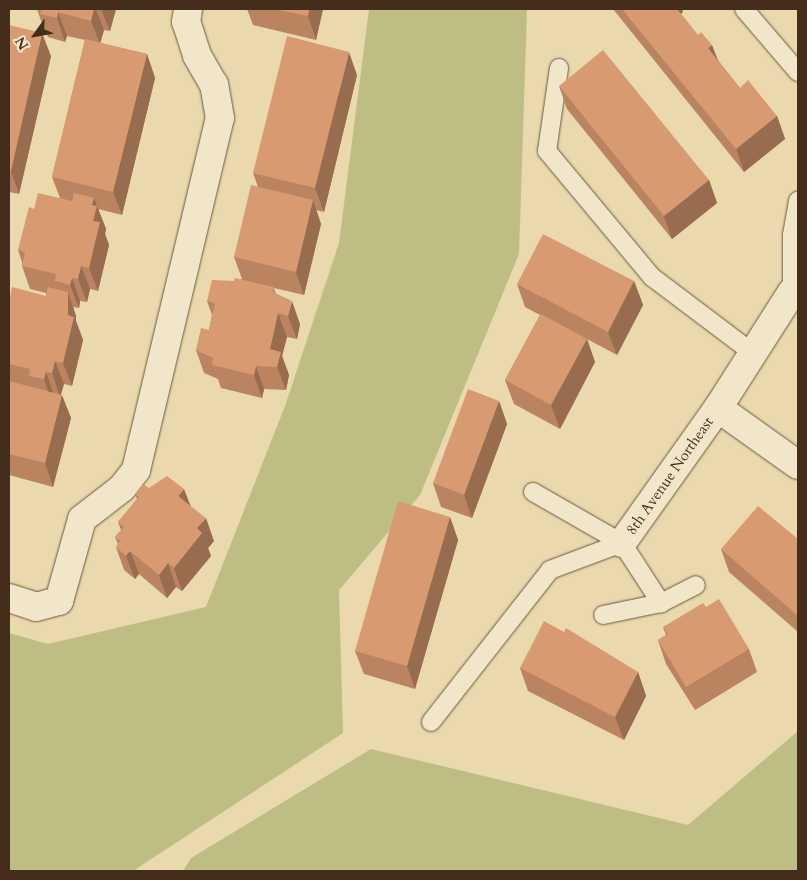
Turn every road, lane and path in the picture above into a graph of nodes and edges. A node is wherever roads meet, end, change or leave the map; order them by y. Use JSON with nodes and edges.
{"nodes":[{"id":1,"x":188,"y":9,"type":"edge"},
{"id":2,"x":744,"y":9,"type":"edge"},
{"id":3,"x":559,"y":68,"type":"dead end"},
{"id":4,"x":798,"y":72,"type":"edge"},
{"id":5,"x":798,"y":201,"type":"edge"},
{"id":6,"x":792,"y":292,"type":"joint"},
{"id":7,"x":753,"y":353,"type":"junction"},
{"id":8,"x":718,"y":408,"type":"junction"},
{"id":9,"x":798,"y":465,"type":"edge"},
{"id":10,"x":533,"y":492,"type":"dead end"},
{"id":11,"x":622,"y":543,"type":"junction"},
{"id":12,"x":696,"y":585,"type":"dead end"},
{"id":13,"x":9,"y":598,"type":"edge"},
{"id":14,"x":661,"y":603,"type":"junction"},
{"id":15,"x":603,"y":615,"type":"dead end"},
{"id":16,"x":431,"y":722,"type":"dead end"}],
"edges":[{"from":1,"to":13,"type":"street"},
{"from":2,"to":4,"type":"lane"},
{"from":3,"to":7,"type":"lane"},
{"from":5,"to":6,"type":"lane"},
{"from":6,"to":7,"type":"street","name":"8th Avenue Northeast"},
{"from":7,"to":8,"type":"street","name":"8th Avenue Northeast"},
{"from":8,"to":9,"type":"street","name":"8th Avenue Northeast"},
{"from":8,"to":11,"type":"street","name":"8th Avenue Northeast"},
{"from":10,"to":11,"type":"lane"},
{"from":11,"to":14,"type":"lane"},
{"from":11,"to":16,"type":"lane"},
{"from":12,"to":14,"type":"lane"},
{"from":14,"to":15,"type":"lane"}]}
